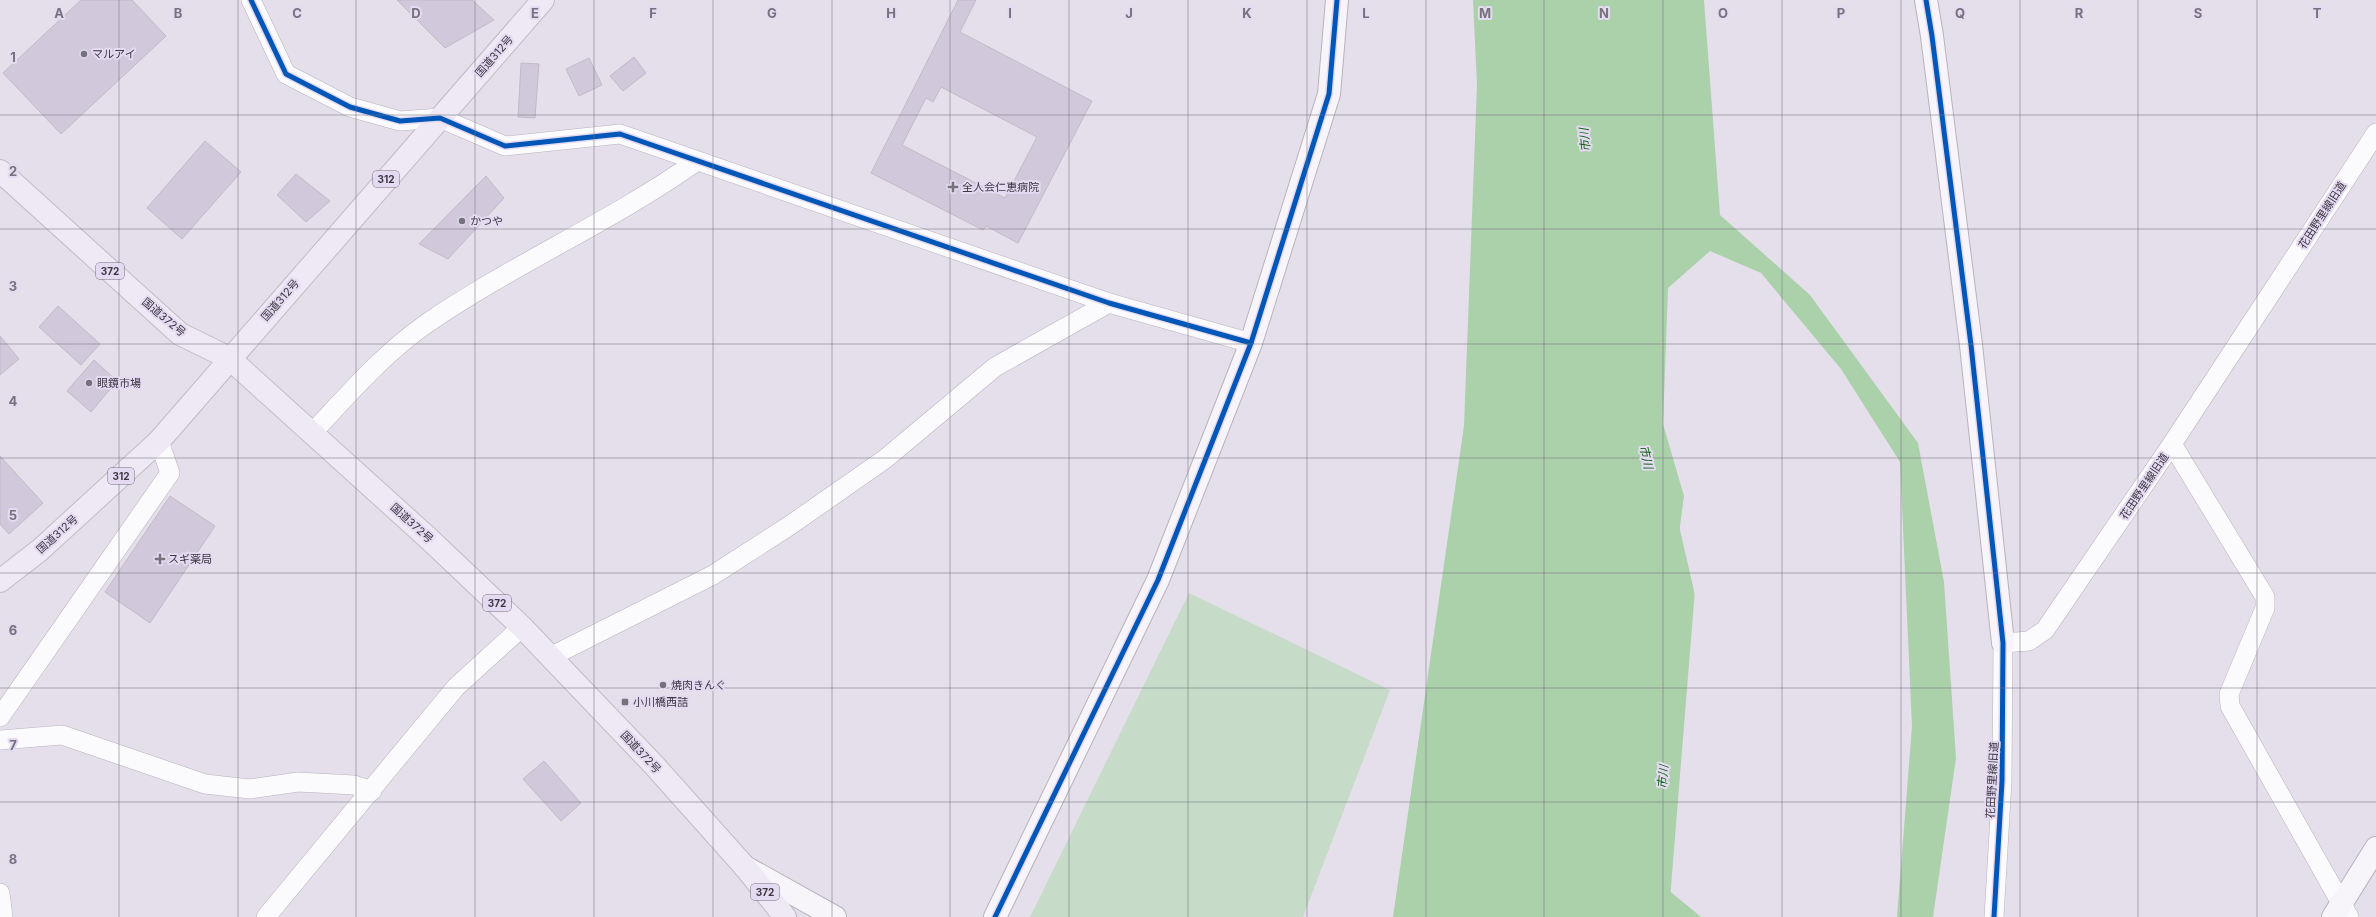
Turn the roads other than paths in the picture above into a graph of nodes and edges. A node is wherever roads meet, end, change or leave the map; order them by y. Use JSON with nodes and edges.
{"nodes":[{"id":1,"x":251,"y":0,"type":"edge"},
{"id":2,"x":543,"y":0,"type":"edge"},
{"id":3,"x":1337,"y":0,"type":"edge"},
{"id":4,"x":1926,"y":0,"type":"edge"},
{"id":5,"x":440,"y":118,"type":"junction"},
{"id":6,"x":2376,"y":133,"type":"edge"},
{"id":7,"x":696,"y":161,"type":"junction"},
{"id":8,"x":0,"y":171,"type":"edge"},
{"id":9,"x":1109,"y":303,"type":"junction"},
{"id":10,"x":1251,"y":343,"type":"junction"},
{"id":11,"x":229,"y":358,"type":"junction"},
{"id":12,"x":312,"y":433,"type":"junction"},
{"id":13,"x":159,"y":441,"type":"junction"},
{"id":14,"x":2172,"y":444,"type":"junction"},
{"id":15,"x":0,"y":581,"type":"edge"},
{"id":16,"x":522,"y":627,"type":"junction"},
{"id":17,"x":2003,"y":643,"type":"junction"},
{"id":18,"x":552,"y":656,"type":"junction"},
{"id":19,"x":0,"y":717,"type":"edge"},
{"id":20,"x":0,"y":740,"type":"edge"},
{"id":21,"x":372,"y":791,"type":"junction"},
{"id":22,"x":2376,"y":848,"type":"edge"},
{"id":23,"x":745,"y":867,"type":"junction"},
{"id":24,"x":0,"y":893,"type":"edge"},
{"id":25,"x":2341,"y":913,"type":"edge"},
{"id":26,"x":3,"y":917,"type":"edge"},
{"id":27,"x":266,"y":917,"type":"edge"},
{"id":28,"x":785,"y":917,"type":"edge"},
{"id":29,"x":835,"y":917,"type":"edge"},
{"id":30,"x":995,"y":917,"type":"edge"},
{"id":31,"x":1994,"y":917,"type":"edge"}],
"edges":[{"from":1,"to":5,"type":"street"},
{"from":2,"to":5,"type":"highway","name":"国道312号","number":"312"},
{"from":3,"to":10,"type":"street"},
{"from":4,"to":17,"type":"street"},
{"from":5,"to":7,"type":"street"},
{"from":5,"to":11,"type":"highway","name":"国道312号","number":"312"},
{"from":6,"to":14,"type":"street","name":"花田野里線旧道"},
{"from":7,"to":9,"type":"street"},
{"from":7,"to":12,"type":"street"},
{"from":8,"to":11,"type":"highway","name":"国道372号","number":"372"},
{"from":9,"to":10,"type":"street"},
{"from":9,"to":18,"type":"street"},
{"from":10,"to":30,"type":"street"},
{"from":11,"to":12,"type":"highway","name":"国道372号","number":"372"},
{"from":11,"to":13,"type":"highway","name":"国道312号","number":"312"},
{"from":12,"to":16,"type":"highway","name":"国道372号","number":"372"},
{"from":13,"to":15,"type":"highway","name":"国道312号","number":"312"},
{"from":13,"to":19,"type":"street"},
{"from":14,"to":17,"type":"street","name":"花田野里線旧道"},
{"from":14,"to":25,"type":"street"},
{"from":16,"to":18,"type":"highway","name":"国道372号","number":"372"},
{"from":16,"to":21,"type":"street"},
{"from":17,"to":31,"type":"street","name":"花田野里線旧道"},
{"from":18,"to":23,"type":"highway","name":"国道372号","number":"372"},
{"from":20,"to":21,"type":"street"},
{"from":21,"to":27,"type":"street"},
{"from":22,"to":25,"type":"street"},
{"from":23,"to":28,"type":"highway","name":"国道372号","number":"372"},
{"from":23,"to":29,"type":"street"},
{"from":24,"to":26,"type":"street"}]}
